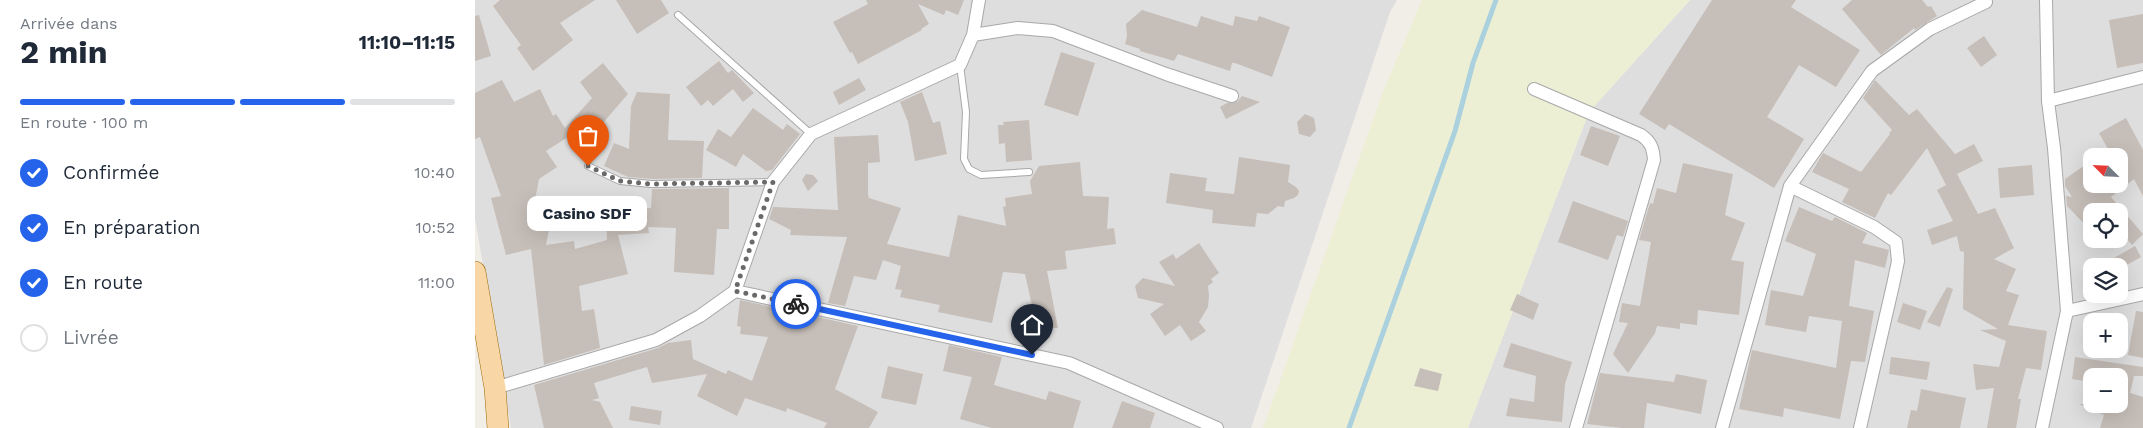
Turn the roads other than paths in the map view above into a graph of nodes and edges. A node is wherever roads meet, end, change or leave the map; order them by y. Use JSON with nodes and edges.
{"nodes":[{"id":1,"x":979,"y":0,"type":"edge"},
{"id":2,"x":2046,"y":0,"type":"edge"},
{"id":3,"x":1986,"y":2,"type":"dead end"},
{"id":4,"x":678,"y":15,"type":"dead end"},
{"id":5,"x":973,"y":35,"type":"junction"},
{"id":6,"x":960,"y":65,"type":"junction"},
{"id":7,"x":2143,"y":77,"type":"edge"},
{"id":8,"x":1535,"y":88,"type":"dead end"},
{"id":9,"x":1232,"y":96,"type":"dead end"},
{"id":10,"x":2048,"y":101,"type":"junction"},
{"id":11,"x":811,"y":134,"type":"junction"},
{"id":12,"x":588,"y":166,"type":"dead end"},
{"id":13,"x":1029,"y":172,"type":"dead end"},
{"id":14,"x":773,"y":182,"type":"junction"},
{"id":15,"x":1790,"y":186,"type":"junction"},
{"id":16,"x":475,"y":272,"type":"edge"},
{"id":17,"x":735,"y":291,"type":"junction"},
{"id":18,"x":2143,"y":294,"type":"edge"},
{"id":19,"x":2067,"y":311,"type":"junction"},
{"id":20,"x":495,"y":388,"type":"junction"},
{"id":21,"x":498,"y":428,"type":"edge"},
{"id":22,"x":1217,"y":428,"type":"edge"},
{"id":23,"x":1576,"y":428,"type":"edge"},
{"id":24,"x":1722,"y":428,"type":"edge"},
{"id":25,"x":1860,"y":428,"type":"edge"},
{"id":26,"x":2042,"y":428,"type":"edge"}],
"edges":[{"from":1,"to":5,"type":"street"},
{"from":2,"to":10,"type":"street"},
{"from":3,"to":15,"type":"street"},
{"from":4,"to":11,"type":"lane"},
{"from":5,"to":6,"type":"street"},
{"from":5,"to":9,"type":"street"},
{"from":6,"to":11,"type":"street"},
{"from":6,"to":13,"type":"lane"},
{"from":7,"to":10,"type":"street"},
{"from":8,"to":23,"type":"street"},
{"from":10,"to":19,"type":"street"},
{"from":11,"to":14,"type":"street"},
{"from":12,"to":14,"type":"lane"},
{"from":14,"to":17,"type":"street"},
{"from":15,"to":24,"type":"street"},
{"from":15,"to":25,"type":"street"},
{"from":16,"to":20,"type":"main road"},
{"from":17,"to":20,"type":"street"},
{"from":17,"to":22,"type":"street"},
{"from":18,"to":19,"type":"street"},
{"from":19,"to":26,"type":"street"},
{"from":20,"to":21,"type":"main road"}]}
